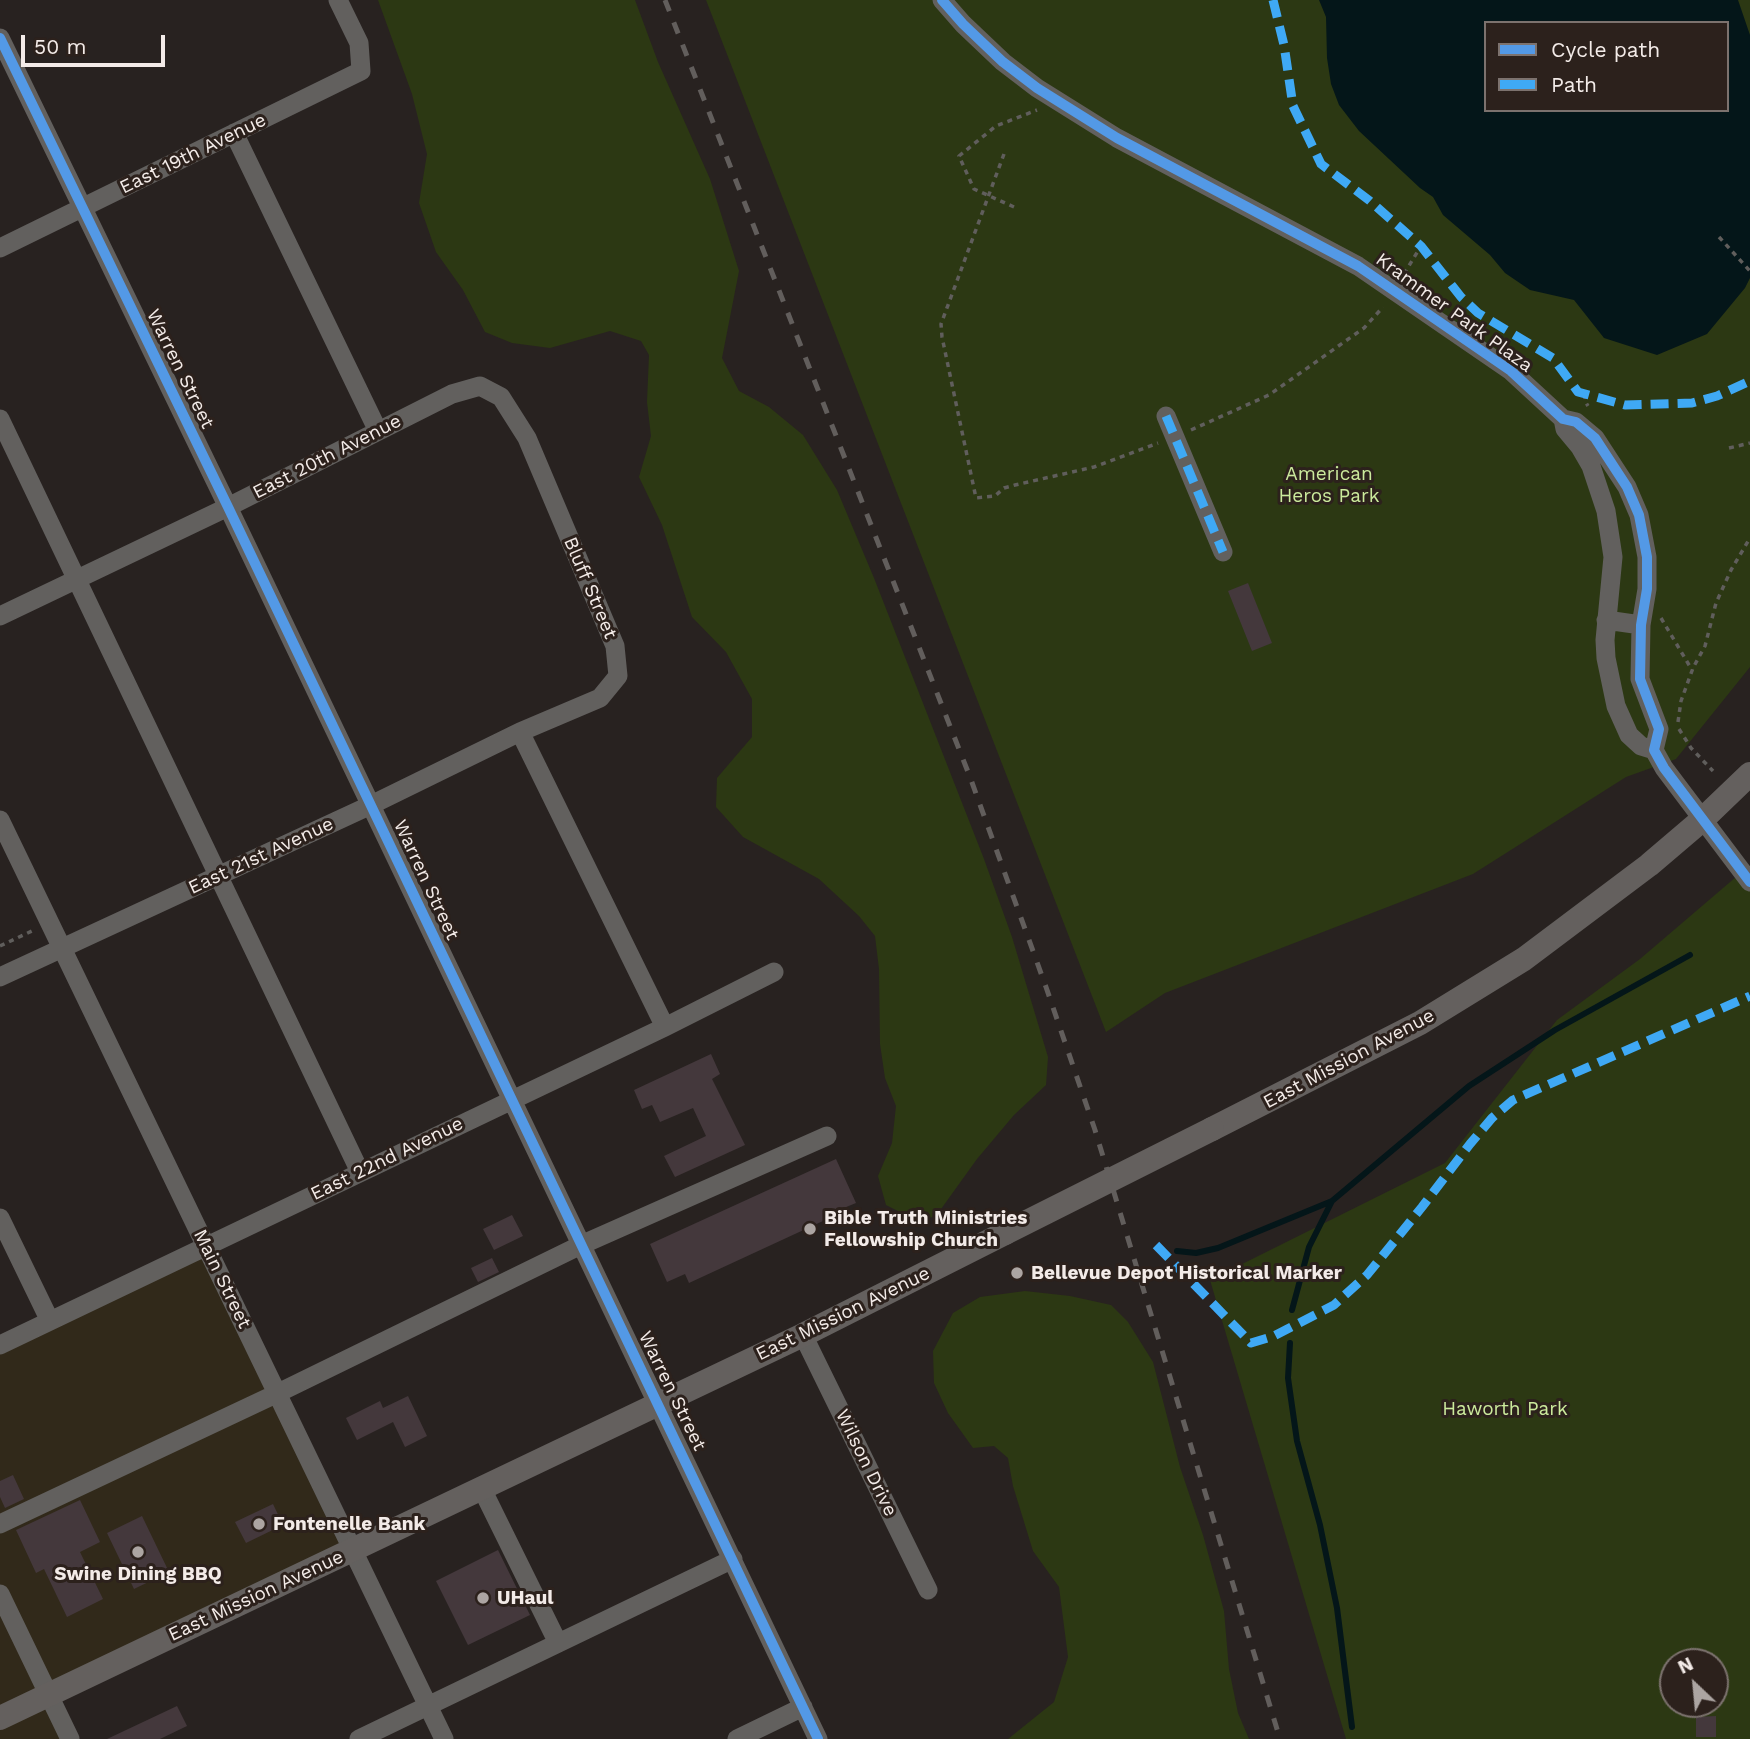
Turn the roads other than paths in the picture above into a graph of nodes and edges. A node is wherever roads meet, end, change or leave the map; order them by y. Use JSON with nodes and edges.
{"nodes":[{"id":1,"x":338,"y":0,"type":"edge"},
{"id":2,"x":942,"y":0,"type":"edge"},
{"id":3,"x":0,"y":38,"type":"edge"},
{"id":4,"x":233,"y":133,"type":"junction"},
{"id":5,"x":82,"y":208,"type":"junction"},
{"id":6,"x":0,"y":248,"type":"edge"},
{"id":7,"x":1166,"y":416,"type":"dead end"},
{"id":8,"x":0,"y":419,"type":"edge"},
{"id":9,"x":1563,"y":419,"type":"junction"},
{"id":10,"x":378,"y":432,"type":"junction"},
{"id":11,"x":228,"y":507,"type":"junction"},
{"id":12,"x":558,"y":513,"type":"joint"},
{"id":13,"x":1223,"y":552,"type":"dead end"},
{"id":14,"x":76,"y":580,"type":"junction"},
{"id":15,"x":0,"y":616,"type":"edge"},
{"id":16,"x":1606,"y":620,"type":"junction"},
{"id":17,"x":1641,"y":625,"type":"junction"},
{"id":18,"x":520,"y":732,"type":"junction"},
{"id":19,"x":1654,"y":750,"type":"junction"},
{"id":20,"x":1750,"y":774,"type":"edge"},
{"id":21,"x":371,"y":805,"type":"junction"},
{"id":22,"x":1703,"y":819,"type":"junction"},
{"id":23,"x":0,"y":820,"type":"edge"},
{"id":24,"x":219,"y":875,"type":"junction"},
{"id":25,"x":1750,"y":882,"type":"edge"},
{"id":26,"x":61,"y":949,"type":"junction"},
{"id":27,"x":774,"y":972,"type":"dead end"},
{"id":28,"x":0,"y":977,"type":"edge"},
{"id":29,"x":665,"y":1027,"type":"junction"},
{"id":30,"x":511,"y":1099,"type":"junction"},
{"id":31,"x":827,"y":1136,"type":"dead end"},
{"id":32,"x":360,"y":1172,"type":"junction"},
{"id":33,"x":0,"y":1218,"type":"edge"},
{"id":34,"x":206,"y":1245,"type":"junction"},
{"id":35,"x":581,"y":1245,"type":"junction"},
{"id":36,"x":50,"y":1321,"type":"junction"},
{"id":37,"x":803,"y":1335,"type":"junction"},
{"id":38,"x":0,"y":1345,"type":"edge"},
{"id":39,"x":278,"y":1393,"type":"junction"},
{"id":40,"x":659,"y":1404,"type":"junction"},
{"id":41,"x":482,"y":1489,"type":"junction"},
{"id":42,"x":0,"y":1524,"type":"edge"},
{"id":43,"x":354,"y":1549,"type":"junction"},
{"id":44,"x":733,"y":1559,"type":"junction"},
{"id":45,"x":928,"y":1590,"type":"dead end"},
{"id":46,"x":0,"y":1594,"type":"edge"},
{"id":47,"x":558,"y":1643,"type":"junction"},
{"id":48,"x":49,"y":1695,"type":"junction"},
{"id":49,"x":428,"y":1705,"type":"junction"},
{"id":50,"x":803,"y":1707,"type":"junction"},
{"id":51,"x":0,"y":1718,"type":"edge"},
{"id":52,"x":70,"y":1739,"type":"edge"},
{"id":53,"x":359,"y":1739,"type":"edge"},
{"id":54,"x":444,"y":1739,"type":"edge"},
{"id":55,"x":737,"y":1739,"type":"edge"},
{"id":56,"x":818,"y":1739,"type":"edge"}],
"edges":[{"from":1,"to":4,"type":"street","name":"East 19th Avenue"},
{"from":2,"to":9,"type":"street","name":"Krammer Park Plaza"},
{"from":3,"to":5,"type":"street","name":"Warren Street"},
{"from":4,"to":5,"type":"street","name":"East 19th Avenue"},
{"from":4,"to":10,"type":"street"},
{"from":5,"to":6,"type":"street","name":"East 19th Avenue"},
{"from":5,"to":11,"type":"street","name":"Warren Street"},
{"from":7,"to":13,"type":"street"},
{"from":8,"to":14,"type":"street"},
{"from":9,"to":16,"type":"street","name":"Krammer Park Plaza"},
{"from":9,"to":17,"type":"street","name":"Krammer Park Plaza"},
{"from":10,"to":11,"type":"street","name":"East 20th Avenue"},
{"from":10,"to":12,"type":"street","name":"East 20th Avenue"},
{"from":11,"to":14,"type":"street","name":"East 20th Avenue"},
{"from":11,"to":21,"type":"street","name":"Warren Street"},
{"from":12,"to":18,"type":"street","name":"Bluff Street"},
{"from":14,"to":15,"type":"street","name":"East 20th Avenue"},
{"from":14,"to":24,"type":"street"},
{"from":16,"to":17,"type":"street"},
{"from":16,"to":19,"type":"street","name":"Krammer Park Plaza"},
{"from":17,"to":19,"type":"street","name":"Krammer Park Plaza"},
{"from":18,"to":21,"type":"street","name":"East 21st Avenue"},
{"from":18,"to":29,"type":"street"},
{"from":19,"to":22,"type":"street","name":"Krammer Park Plaza"},
{"from":20,"to":22,"type":"main road","name":"East Mission Avenue"},
{"from":21,"to":24,"type":"street","name":"East 21st Avenue"},
{"from":21,"to":30,"type":"street","name":"Warren Street"},
{"from":22,"to":25,"type":"street","name":"Krammer Park Plaza"},
{"from":22,"to":37,"type":"main road","name":"East Mission Avenue","bridge":true},
{"from":23,"to":26,"type":"street","name":"Main Street"},
{"from":24,"to":26,"type":"street","name":"East 21st Avenue"},
{"from":24,"to":32,"type":"street"},
{"from":26,"to":28,"type":"street","name":"East 21st Avenue"},
{"from":26,"to":34,"type":"street","name":"Main Street"},
{"from":27,"to":29,"type":"street","name":"East 22nd Avenue"},
{"from":29,"to":30,"type":"street","name":"East 22nd Avenue"},
{"from":30,"to":32,"type":"street","name":"East 22nd Avenue"},
{"from":30,"to":35,"type":"street","name":"Warren Street"},
{"from":31,"to":35,"type":"street"},
{"from":32,"to":34,"type":"street","name":"East 22nd Avenue"},
{"from":33,"to":36,"type":"street"},
{"from":34,"to":36,"type":"street","name":"East 22nd Avenue"},
{"from":34,"to":39,"type":"street","name":"Main Street"},
{"from":35,"to":39,"type":"street"},
{"from":35,"to":40,"type":"street","name":"Warren Street"},
{"from":36,"to":38,"type":"street","name":"East 22nd Avenue"},
{"from":37,"to":40,"type":"main road","name":"East Mission Avenue"},
{"from":37,"to":45,"type":"street","name":"Wilson Drive"},
{"from":39,"to":42,"type":"street"},
{"from":39,"to":43,"type":"street","name":"Main Street"},
{"from":40,"to":41,"type":"main road","name":"East Mission Avenue"},
{"from":40,"to":44,"type":"street","name":"Warren Street"},
{"from":41,"to":43,"type":"main road","name":"East Mission Avenue"},
{"from":41,"to":47,"type":"street"},
{"from":43,"to":48,"type":"main road","name":"East Mission Avenue"},
{"from":43,"to":49,"type":"street","name":"Main Street"},
{"from":44,"to":47,"type":"street"},
{"from":44,"to":50,"type":"street","name":"Warren Street"},
{"from":46,"to":48,"type":"street"},
{"from":47,"to":49,"type":"street"},
{"from":48,"to":51,"type":"main road","name":"East Mission Avenue"},
{"from":48,"to":52,"type":"street"},
{"from":49,"to":53,"type":"street"},
{"from":49,"to":54,"type":"street","name":"Main Street"},
{"from":50,"to":55,"type":"street"},
{"from":50,"to":56,"type":"street","name":"Warren Street"}]}
